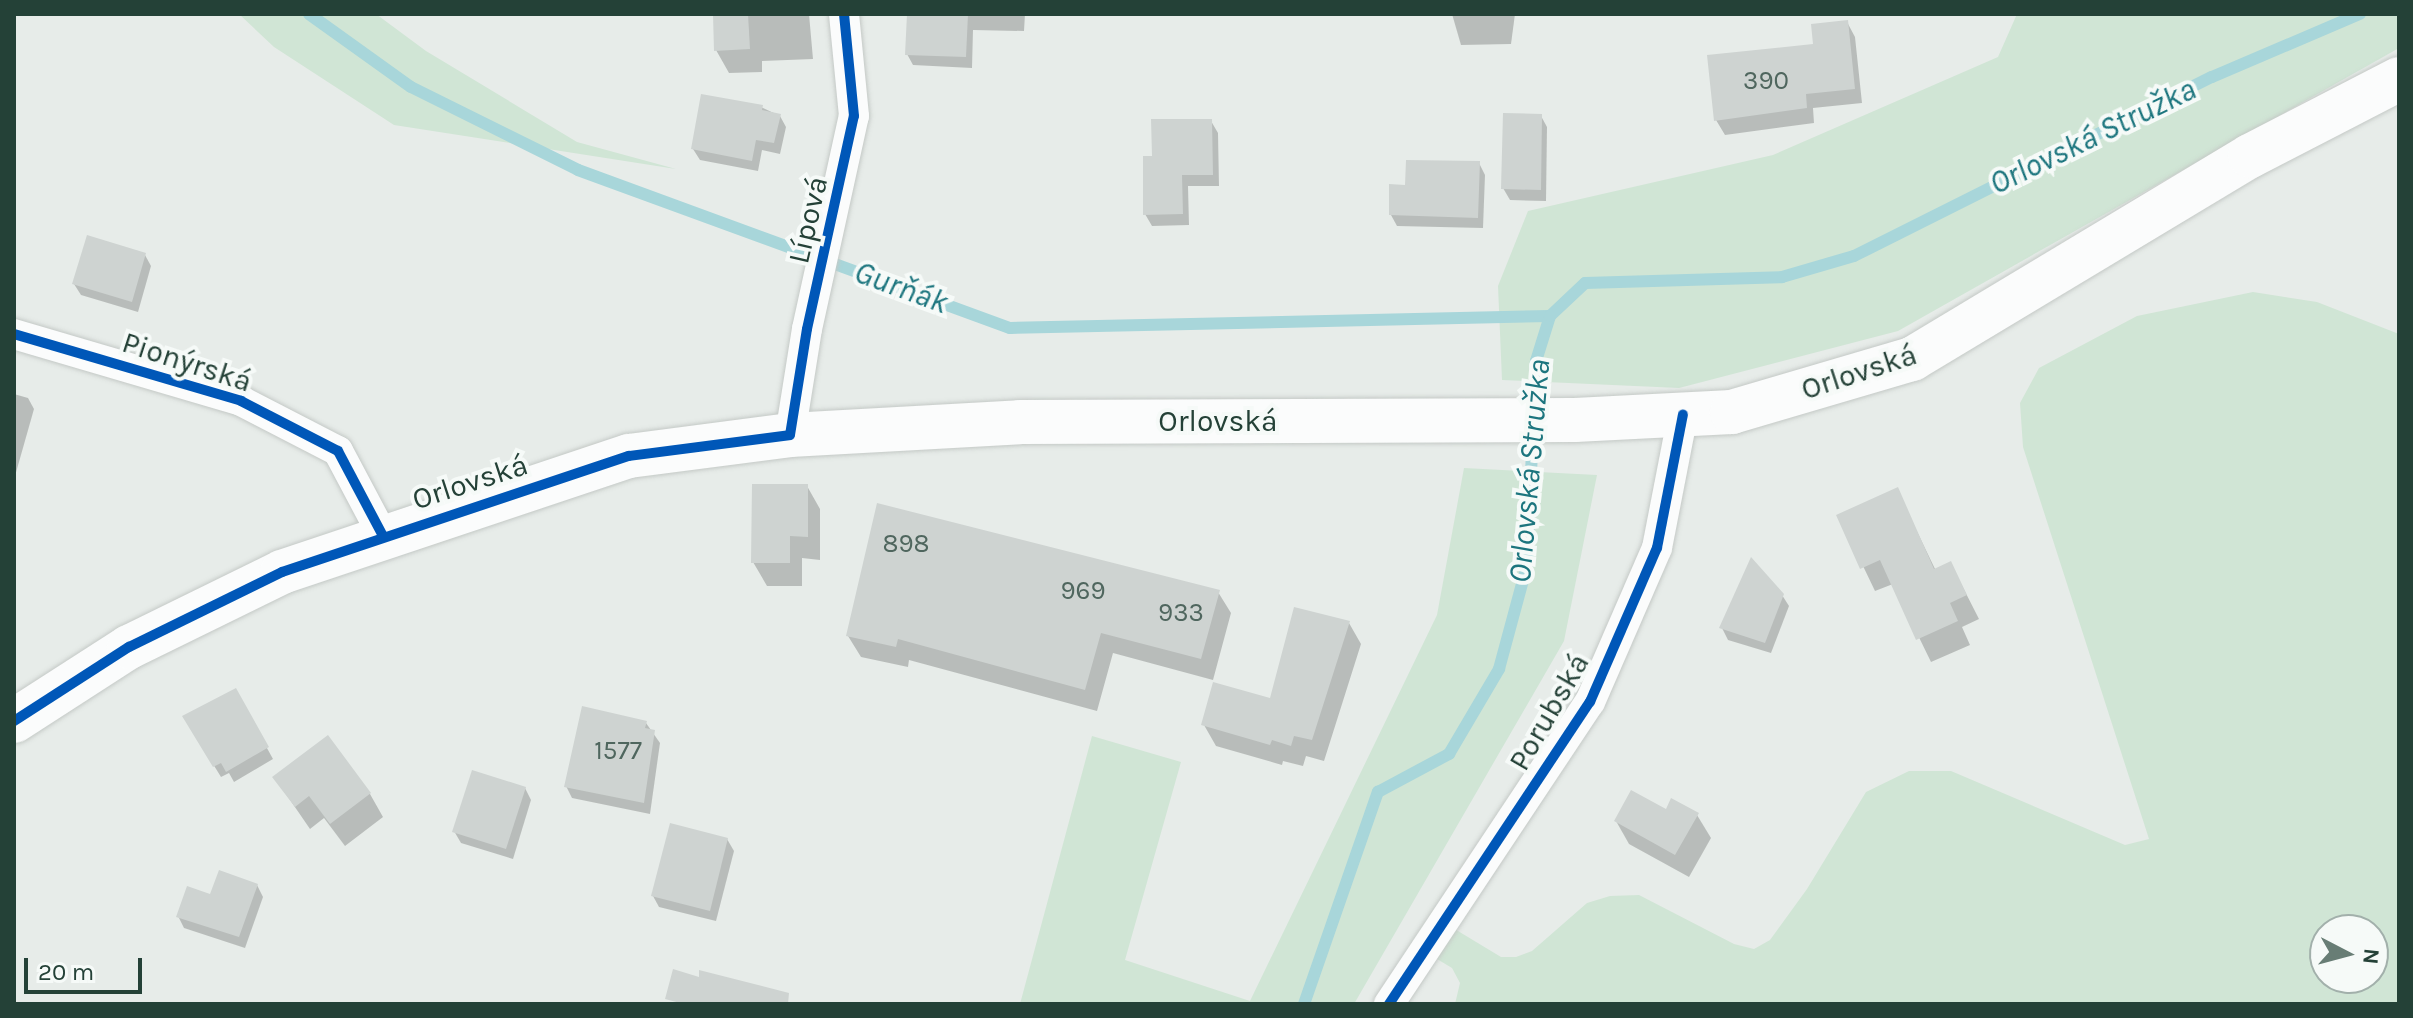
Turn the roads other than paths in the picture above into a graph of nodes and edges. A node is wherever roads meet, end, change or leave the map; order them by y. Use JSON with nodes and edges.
{"nodes":[{"id":1,"x":844,"y":14,"type":"edge"},
{"id":2,"x":2399,"y":79,"type":"edge"},
{"id":3,"x":14,"y":334,"type":"edge"},
{"id":4,"x":1683,"y":414,"type":"junction"},
{"id":5,"x":790,"y":435,"type":"junction"},
{"id":6,"x":383,"y":536,"type":"junction"},
{"id":7,"x":14,"y":721,"type":"edge"},
{"id":8,"x":1389,"y":1004,"type":"edge"}],
"edges":[{"from":1,"to":5,"type":"street","name":"Lípová"},
{"from":2,"to":4,"type":"main road","name":"Orlovská"},
{"from":3,"to":6,"type":"street","name":"Pionýrská"},
{"from":4,"to":5,"type":"main road","name":"Orlovská"},
{"from":4,"to":8,"type":"street","name":"Porubská"},
{"from":5,"to":6,"type":"main road","name":"Orlovská"},
{"from":6,"to":7,"type":"main road","name":"Orlovská"}]}
